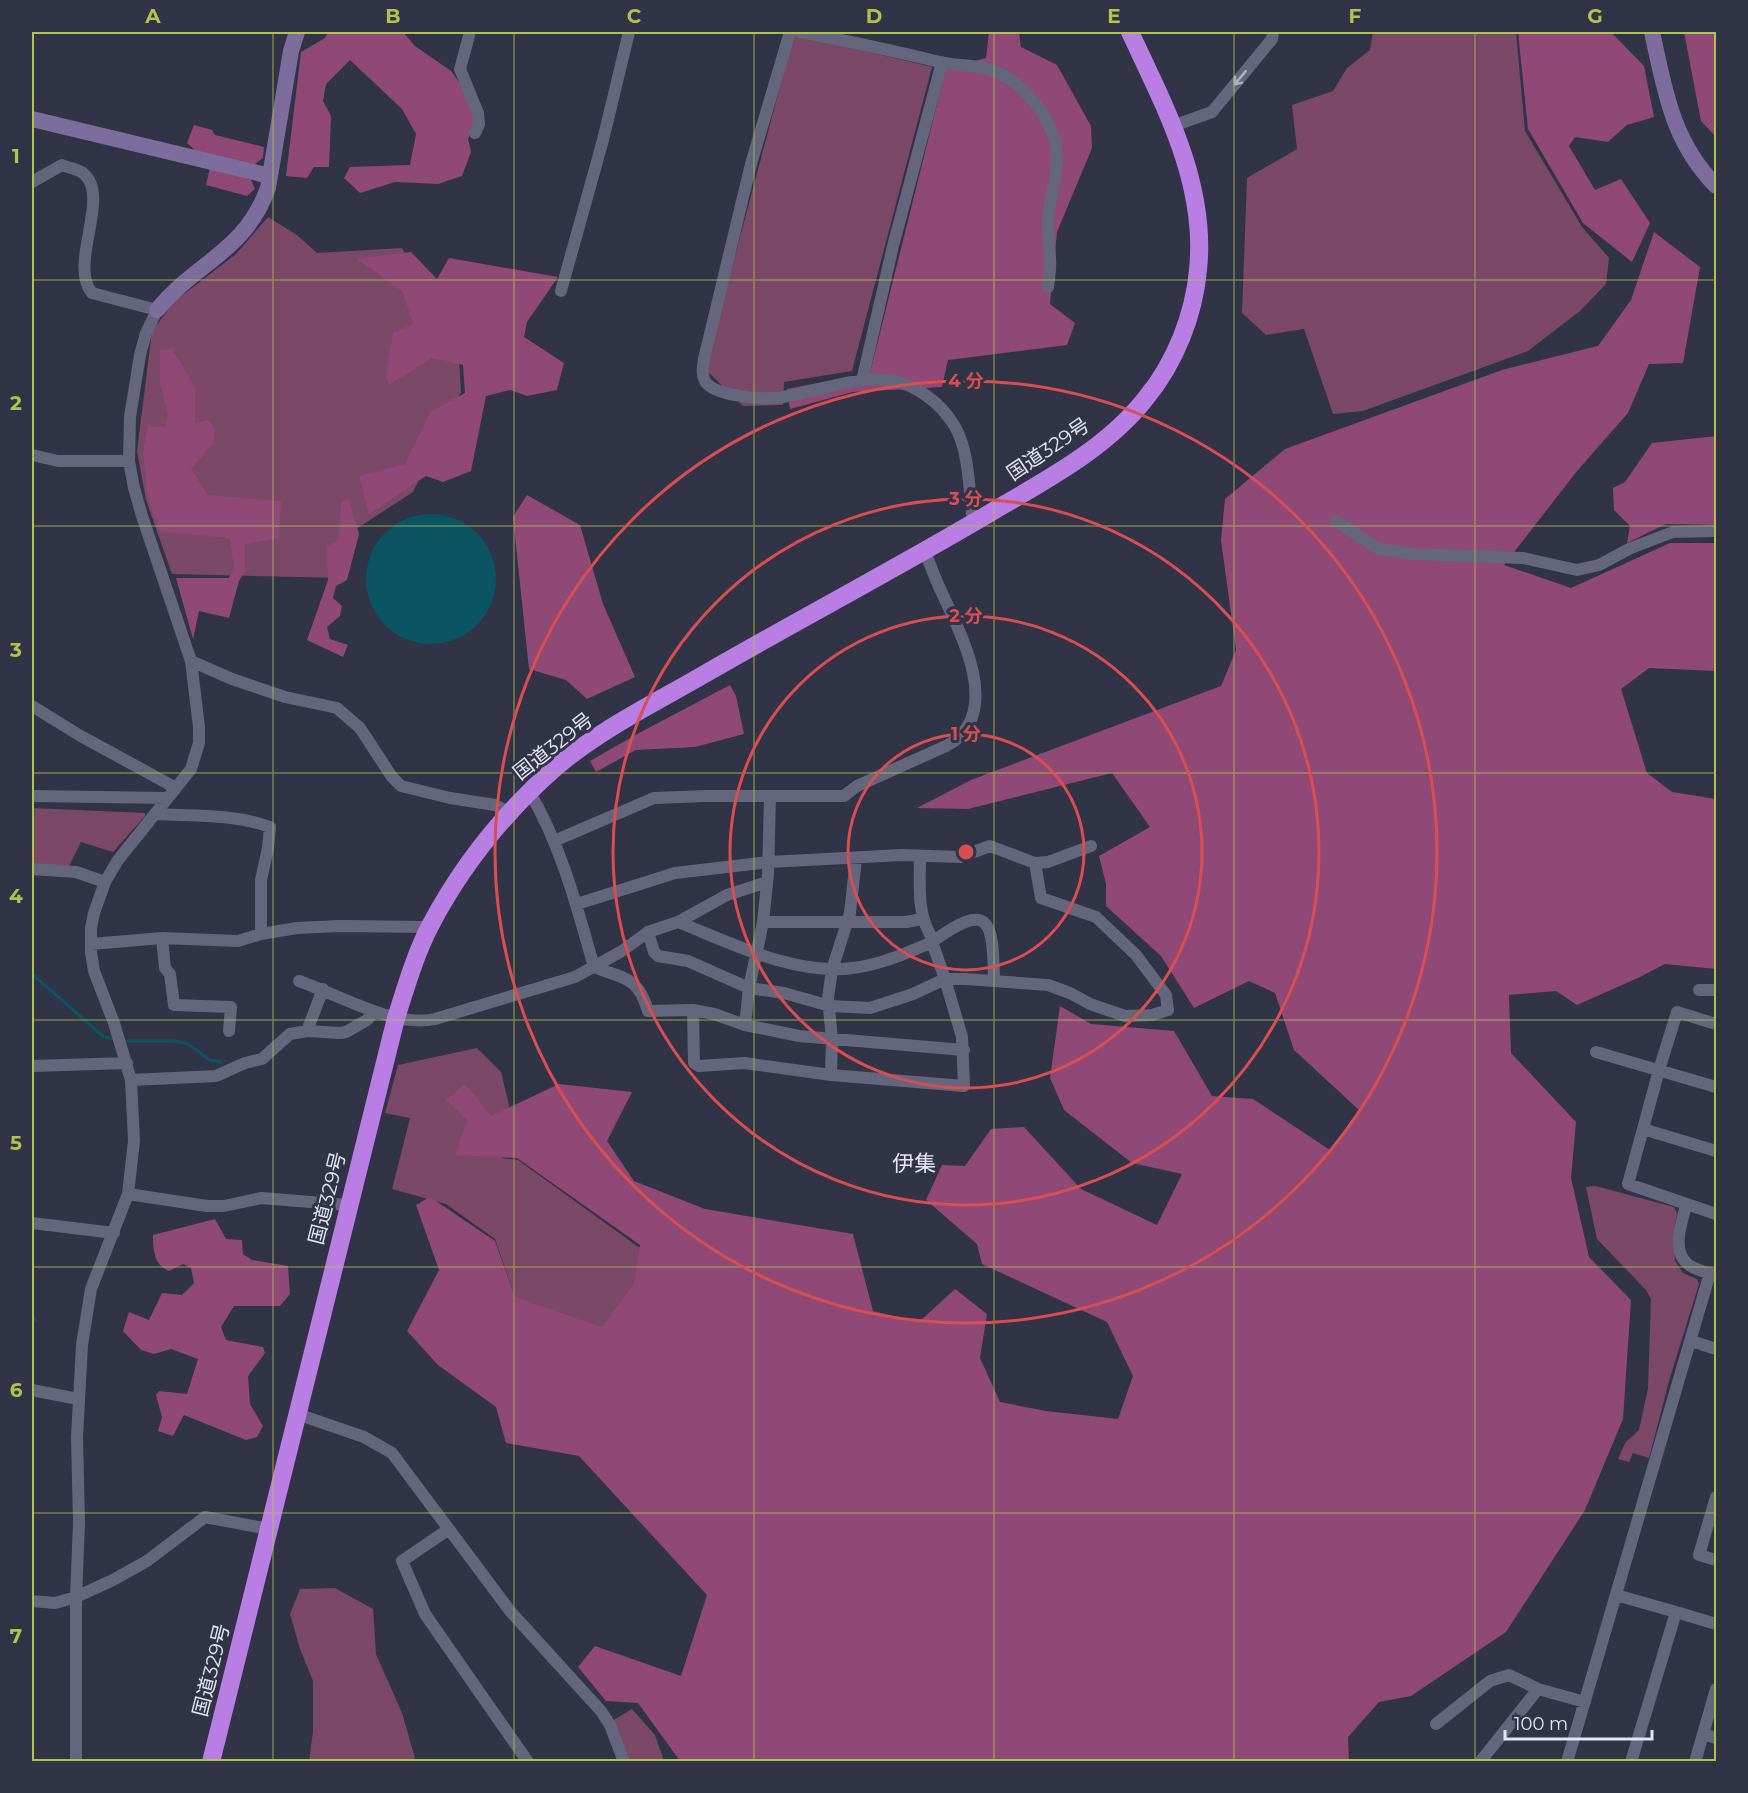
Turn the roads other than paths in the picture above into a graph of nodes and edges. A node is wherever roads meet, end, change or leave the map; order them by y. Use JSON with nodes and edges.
{"nodes":[{"id":1,"x":297,"y":32,"type":"edge"},
{"id":2,"x":470,"y":32,"type":"edge"},
{"id":3,"x":629,"y":32,"type":"edge"},
{"id":4,"x":790,"y":32,"type":"edge"},
{"id":5,"x":801,"y":32,"type":"edge"},
{"id":6,"x":1130,"y":32,"type":"edge"},
{"id":7,"x":1273,"y":32,"type":"edge"},
{"id":8,"x":1652,"y":32,"type":"edge"},
{"id":9,"x":942,"y":62,"type":"junction"},
{"id":10,"x":32,"y":119,"type":"edge"},
{"id":11,"x":1173,"y":126,"type":"junction"},
{"id":12,"x":475,"y":133,"type":"dead end"},
{"id":13,"x":270,"y":176,"type":"junction"},
{"id":14,"x":32,"y":182,"type":"edge"},
{"id":15,"x":1716,"y":186,"type":"edge"},
{"id":16,"x":1048,"y":287,"type":"dead end"},
{"id":17,"x":561,"y":291,"type":"dead end"},
{"id":18,"x":157,"y":310,"type":"junction"},
{"id":19,"x":862,"y":381,"type":"junction"},
{"id":20,"x":32,"y":455,"type":"edge"},
{"id":21,"x":129,"y":461,"type":"junction"},
{"id":22,"x":1336,"y":521,"type":"dead end"},
{"id":23,"x":973,"y":523,"type":"junction"},
{"id":24,"x":1716,"y":531,"type":"edge"},
{"id":25,"x":924,"y":551,"type":"junction"},
{"id":26,"x":191,"y":661,"type":"junction"},
{"id":27,"x":32,"y":706,"type":"edge"},
{"id":28,"x":530,"y":791,"type":"junction"},
{"id":29,"x":172,"y":793,"type":"junction"},
{"id":30,"x":32,"y":796,"type":"edge"},
{"id":31,"x":770,"y":796,"type":"junction"},
{"id":32,"x":510,"y":812,"type":"junction"},
{"id":33,"x":157,"y":814,"type":"junction"},
{"id":34,"x":554,"y":841,"type":"junction"},
{"id":35,"x":1091,"y":846,"type":"dead end"},
{"id":36,"x":920,"y":856,"type":"junction"},
{"id":37,"x":856,"y":859,"type":"junction"},
{"id":38,"x":769,"y":862,"type":"junction"},
{"id":39,"x":1035,"y":863,"type":"junction"},
{"id":40,"x":32,"y":869,"type":"edge"},
{"id":41,"x":105,"y":882,"type":"junction"},
{"id":42,"x":766,"y":882,"type":"junction"},
{"id":43,"x":576,"y":904,"type":"junction"},
{"id":44,"x":922,"y":919,"type":"junction"},
{"id":45,"x":847,"y":921,"type":"junction"},
{"id":46,"x":678,"y":922,"type":"junction"},
{"id":47,"x":763,"y":922,"type":"junction"},
{"id":48,"x":430,"y":927,"type":"junction"},
{"id":49,"x":648,"y":932,"type":"junction"},
{"id":50,"x":261,"y":934,"type":"junction"},
{"id":51,"x":162,"y":938,"type":"junction"},
{"id":52,"x":933,"y":942,"type":"junction"},
{"id":53,"x":91,"y":944,"type":"junction"},
{"id":54,"x":757,"y":953,"type":"junction"},
{"id":55,"x":594,"y":967,"type":"junction"},
{"id":56,"x":832,"y":970,"type":"junction"},
{"id":57,"x":945,"y":979,"type":"junction"},
{"id":58,"x":994,"y":980,"type":"junction"},
{"id":59,"x":299,"y":981,"type":"dead end"},
{"id":60,"x":750,"y":988,"type":"junction"},
{"id":61,"x":323,"y":989,"type":"junction"},
{"id":62,"x":1699,"y":990,"type":"dead end"},
{"id":63,"x":1716,"y":990,"type":"edge"},
{"id":64,"x":830,"y":1006,"type":"junction"},
{"id":65,"x":693,"y":1011,"type":"junction"},
{"id":66,"x":374,"y":1012,"type":"junction"},
{"id":67,"x":396,"y":1018,"type":"junction"},
{"id":68,"x":1716,"y":1024,"type":"edge"},
{"id":69,"x":745,"y":1025,"type":"junction"},
{"id":70,"x":229,"y":1031,"type":"dead end"},
{"id":71,"x":307,"y":1031,"type":"junction"},
{"id":72,"x":832,"y":1040,"type":"junction"},
{"id":73,"x":964,"y":1050,"type":"junction"},
{"id":74,"x":1596,"y":1052,"type":"dead end"},
{"id":75,"x":127,"y":1063,"type":"junction"},
{"id":76,"x":32,"y":1066,"type":"edge"},
{"id":77,"x":1659,"y":1070,"type":"junction"},
{"id":78,"x":831,"y":1075,"type":"junction"},
{"id":79,"x":131,"y":1080,"type":"junction"},
{"id":80,"x":1716,"y":1087,"type":"edge"},
{"id":81,"x":1643,"y":1129,"type":"junction"},
{"id":82,"x":1716,"y":1151,"type":"edge"},
{"id":83,"x":128,"y":1194,"type":"junction"},
{"id":84,"x":348,"y":1205,"type":"junction"},
{"id":85,"x":1686,"y":1205,"type":"junction"},
{"id":86,"x":1716,"y":1214,"type":"edge"},
{"id":87,"x":32,"y":1223,"type":"edge"},
{"id":88,"x":114,"y":1233,"type":"junction"},
{"id":89,"x":1713,"y":1274,"type":"edge"},
{"id":90,"x":1692,"y":1341,"type":"junction"},
{"id":91,"x":1716,"y":1348,"type":"edge"},
{"id":92,"x":32,"y":1390,"type":"edge"},
{"id":93,"x":78,"y":1399,"type":"junction"},
{"id":94,"x":297,"y":1414,"type":"junction"},
{"id":95,"x":1716,"y":1497,"type":"edge"},
{"id":96,"x":269,"y":1529,"type":"junction"},
{"id":97,"x":449,"y":1529,"type":"junction"},
{"id":98,"x":1716,"y":1560,"type":"edge"},
{"id":99,"x":1616,"y":1594,"type":"junction"},
{"id":100,"x":76,"y":1597,"type":"junction"},
{"id":101,"x":32,"y":1601,"type":"edge"},
{"id":102,"x":1676,"y":1612,"type":"junction"},
{"id":103,"x":1716,"y":1624,"type":"edge"},
{"id":104,"x":1538,"y":1689,"type":"junction"},
{"id":105,"x":1716,"y":1689,"type":"edge"},
{"id":106,"x":1585,"y":1702,"type":"junction"},
{"id":107,"x":1436,"y":1724,"type":"dead end"},
{"id":108,"x":1703,"y":1734,"type":"junction"},
{"id":109,"x":1716,"y":1738,"type":"edge"},
{"id":110,"x":76,"y":1761,"type":"edge"},
{"id":111,"x":211,"y":1761,"type":"edge"},
{"id":112,"x":528,"y":1761,"type":"edge"},
{"id":113,"x":624,"y":1761,"type":"edge"},
{"id":114,"x":1480,"y":1761,"type":"edge"},
{"id":115,"x":1567,"y":1761,"type":"edge"},
{"id":116,"x":1631,"y":1761,"type":"edge"},
{"id":117,"x":1695,"y":1761,"type":"edge"}],
"edges":[{"from":1,"to":13,"type":"street"},
{"from":2,"to":12,"type":"street"},
{"from":3,"to":17,"type":"street"},
{"from":4,"to":19,"type":"street"},
{"from":5,"to":9,"type":"street"},
{"from":6,"to":11,"type":"highway","name":"国道329号"},
{"from":7,"to":11,"type":"street","one_way":true},
{"from":8,"to":15,"type":"street"},
{"from":9,"to":16,"type":"street"},
{"from":9,"to":19,"type":"street"},
{"from":10,"to":13,"type":"street"},
{"from":11,"to":23,"type":"highway","name":"国道329号"},
{"from":13,"to":18,"type":"street"},
{"from":14,"to":18,"type":"street"},
{"from":18,"to":21,"type":"street"},
{"from":19,"to":23,"type":"street"},
{"from":20,"to":21,"type":"street"},
{"from":21,"to":26,"type":"street"},
{"from":22,"to":24,"type":"street"},
{"from":23,"to":25,"type":"highway","name":"国道329号"},
{"from":25,"to":28,"type":"highway","name":"国道329号"},
{"from":25,"to":31,"type":"street"},
{"from":26,"to":29,"type":"street"},
{"from":26,"to":32,"type":"street"},
{"from":27,"to":29,"type":"street"},
{"from":28,"to":32,"type":"highway","name":"国道329号"},
{"from":28,"to":34,"type":"street"},
{"from":29,"to":30,"type":"street"},
{"from":29,"to":33,"type":"street"},
{"from":31,"to":34,"type":"street"},
{"from":31,"to":38,"type":"street"},
{"from":32,"to":48,"type":"highway","name":"国道329号"},
{"from":33,"to":41,"type":"street"},
{"from":33,"to":50,"type":"street"},
{"from":34,"to":43,"type":"street"},
{"from":35,"to":39,"type":"street"},
{"from":36,"to":37,"type":"street"},
{"from":36,"to":39,"type":"street"},
{"from":36,"to":44,"type":"street"},
{"from":37,"to":38,"type":"street"},
{"from":37,"to":45,"type":"street"},
{"from":38,"to":42,"type":"street"},
{"from":38,"to":43,"type":"street"},
{"from":39,"to":58,"type":"street"},
{"from":40,"to":41,"type":"street"},
{"from":41,"to":53,"type":"street"},
{"from":42,"to":46,"type":"street"},
{"from":42,"to":47,"type":"street"},
{"from":43,"to":55,"type":"street"},
{"from":44,"to":45,"type":"street"},
{"from":44,"to":52,"type":"street"},
{"from":45,"to":47,"type":"street"},
{"from":45,"to":56,"type":"street"},
{"from":46,"to":49,"type":"street"},
{"from":46,"to":54,"type":"street"},
{"from":47,"to":54,"type":"street"},
{"from":48,"to":50,"type":"street"},
{"from":48,"to":67,"type":"highway","name":"国道329号"},
{"from":49,"to":55,"type":"street"},
{"from":49,"to":60,"type":"street"},
{"from":50,"to":51,"type":"street"},
{"from":51,"to":53,"type":"street"},
{"from":51,"to":70,"type":"street"},
{"from":52,"to":56,"type":"street"},
{"from":52,"to":57,"type":"street"},
{"from":52,"to":58,"type":"street"},
{"from":53,"to":75,"type":"street"},
{"from":54,"to":56,"type":"street"},
{"from":54,"to":60,"type":"street"},
{"from":55,"to":65,"type":"street"},
{"from":55,"to":67,"type":"street"},
{"from":56,"to":64,"type":"street"},
{"from":57,"to":58,"type":"street"},
{"from":57,"to":64,"type":"street"},
{"from":57,"to":73,"type":"street"},
{"from":59,"to":61,"type":"street"},
{"from":60,"to":64,"type":"street"},
{"from":60,"to":69,"type":"street"},
{"from":61,"to":66,"type":"street"},
{"from":61,"to":71,"type":"street"},
{"from":62,"to":63,"type":"street"},
{"from":64,"to":72,"type":"street"},
{"from":65,"to":69,"type":"street"},
{"from":65,"to":78,"type":"street"},
{"from":66,"to":67,"type":"street"},
{"from":66,"to":71,"type":"street"},
{"from":67,"to":84,"type":"highway","name":"国道329号"},
{"from":68,"to":77,"type":"street"},
{"from":69,"to":72,"type":"street"},
{"from":71,"to":79,"type":"street"},
{"from":72,"to":73,"type":"street"},
{"from":72,"to":78,"type":"street"},
{"from":73,"to":78,"type":"street"},
{"from":74,"to":77,"type":"street"},
{"from":75,"to":76,"type":"street"},
{"from":75,"to":79,"type":"street"},
{"from":77,"to":80,"type":"street"},
{"from":77,"to":81,"type":"street"},
{"from":79,"to":83,"type":"street"},
{"from":81,"to":82,"type":"street"},
{"from":81,"to":85,"type":"street"},
{"from":83,"to":84,"type":"street"},
{"from":83,"to":88,"type":"street"},
{"from":84,"to":94,"type":"highway","name":"国道329号"},
{"from":85,"to":86,"type":"street"},
{"from":85,"to":89,"type":"street"},
{"from":87,"to":88,"type":"street"},
{"from":88,"to":93,"type":"street"},
{"from":89,"to":90,"type":"street"},
{"from":90,"to":91,"type":"street"},
{"from":90,"to":99,"type":"street"},
{"from":92,"to":93,"type":"street"},
{"from":93,"to":100,"type":"street"},
{"from":94,"to":96,"type":"highway","name":"国道329号"},
{"from":94,"to":97,"type":"street"},
{"from":95,"to":98,"type":"street"},
{"from":96,"to":100,"type":"street"},
{"from":96,"to":111,"type":"highway","name":"国道329号"},
{"from":97,"to":112,"type":"street"},
{"from":97,"to":113,"type":"street"},
{"from":99,"to":102,"type":"street"},
{"from":99,"to":106,"type":"street"},
{"from":100,"to":101,"type":"street"},
{"from":100,"to":110,"type":"street"},
{"from":102,"to":103,"type":"street"},
{"from":102,"to":116,"type":"street"},
{"from":104,"to":106,"type":"street"},
{"from":104,"to":107,"type":"street"},
{"from":104,"to":114,"type":"street"},
{"from":105,"to":108,"type":"street"},
{"from":106,"to":115,"type":"street"},
{"from":108,"to":109,"type":"street"},
{"from":108,"to":117,"type":"street"}]}
